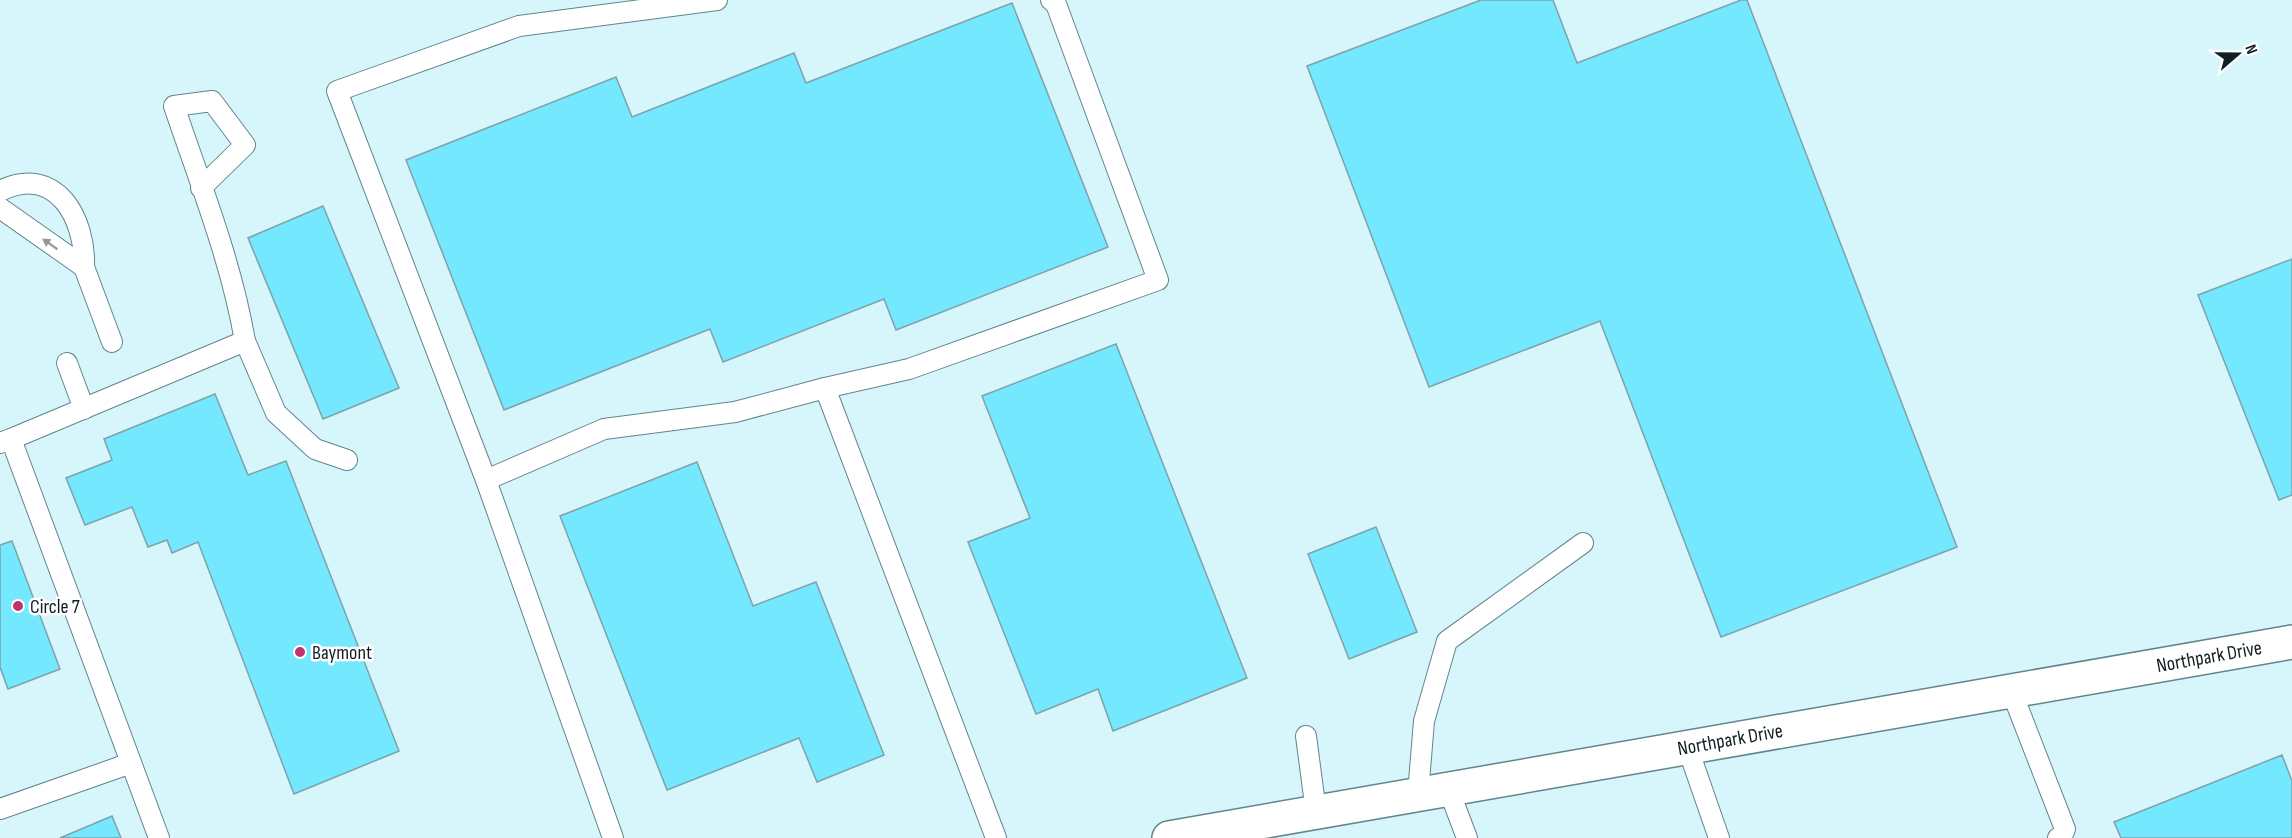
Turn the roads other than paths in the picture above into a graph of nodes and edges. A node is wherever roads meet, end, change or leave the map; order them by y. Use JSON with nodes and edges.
{"nodes":[{"id":1,"x":717,"y":0,"type":"edge"},
{"id":2,"x":1051,"y":0,"type":"edge"},
{"id":3,"x":201,"y":189,"type":"dead end"},
{"id":4,"x":0,"y":191,"type":"edge"},
{"id":5,"x":0,"y":208,"type":"edge"},
{"id":6,"x":84,"y":267,"type":"junction"},
{"id":7,"x":245,"y":340,"type":"junction"},
{"id":8,"x":112,"y":342,"type":"dead end"},
{"id":9,"x":67,"y":363,"type":"dead end"},
{"id":10,"x":825,"y":388,"type":"junction"},
{"id":11,"x":84,"y":409,"type":"junction"},
{"id":12,"x":6,"y":441,"type":"edge"},
{"id":13,"x":347,"y":460,"type":"dead end"},
{"id":14,"x":486,"y":480,"type":"junction"},
{"id":15,"x":1583,"y":543,"type":"dead end"},
{"id":16,"x":2292,"y":642,"type":"edge"},
{"id":17,"x":2011,"y":690,"type":"junction"},
{"id":18,"x":1306,"y":736,"type":"dead end"},
{"id":19,"x":1687,"y":746,"type":"junction"},
{"id":20,"x":131,"y":764,"type":"junction"},
{"id":21,"x":1433,"y":791,"type":"junction"},
{"id":22,"x":0,"y":809,"type":"edge"},
{"id":23,"x":1316,"y":812,"type":"junction"},
{"id":24,"x":1712,"y":836,"type":"edge"},
{"id":25,"x":159,"y":838,"type":"edge"},
{"id":26,"x":613,"y":838,"type":"edge"},
{"id":27,"x":996,"y":838,"type":"edge"},
{"id":28,"x":1169,"y":838,"type":"edge"},
{"id":29,"x":1467,"y":838,"type":"edge"},
{"id":30,"x":2058,"y":838,"type":"edge"}],
"edges":[{"from":1,"to":14,"type":"lane"},
{"from":2,"to":10,"type":"lane"},
{"from":3,"to":7,"type":"lane"},
{"from":4,"to":6,"type":"lane"},
{"from":6,"to":5,"type":"lane","one_way":true},
{"from":6,"to":8,"type":"lane"},
{"from":7,"to":11,"type":"lane"},
{"from":7,"to":13,"type":"lane"},
{"from":9,"to":11,"type":"lane"},
{"from":10,"to":14,"type":"lane"},
{"from":10,"to":27,"type":"lane"},
{"from":11,"to":12,"type":"lane"},
{"from":12,"to":20,"type":"lane"},
{"from":14,"to":26,"type":"lane"},
{"from":15,"to":21,"type":"lane"},
{"from":16,"to":17,"type":"street","name":"Northpark Drive"},
{"from":17,"to":19,"type":"street","name":"Northpark Drive"},
{"from":17,"to":30,"type":"lane"},
{"from":18,"to":23,"type":"lane"},
{"from":19,"to":21,"type":"street","name":"Northpark Drive"},
{"from":19,"to":24,"type":"lane"},
{"from":20,"to":22,"type":"lane"},
{"from":20,"to":25,"type":"lane"},
{"from":21,"to":23,"type":"street","name":"Northpark Drive"},
{"from":21,"to":29,"type":"lane"},
{"from":23,"to":28,"type":"street","name":"Northpark Drive"}]}
